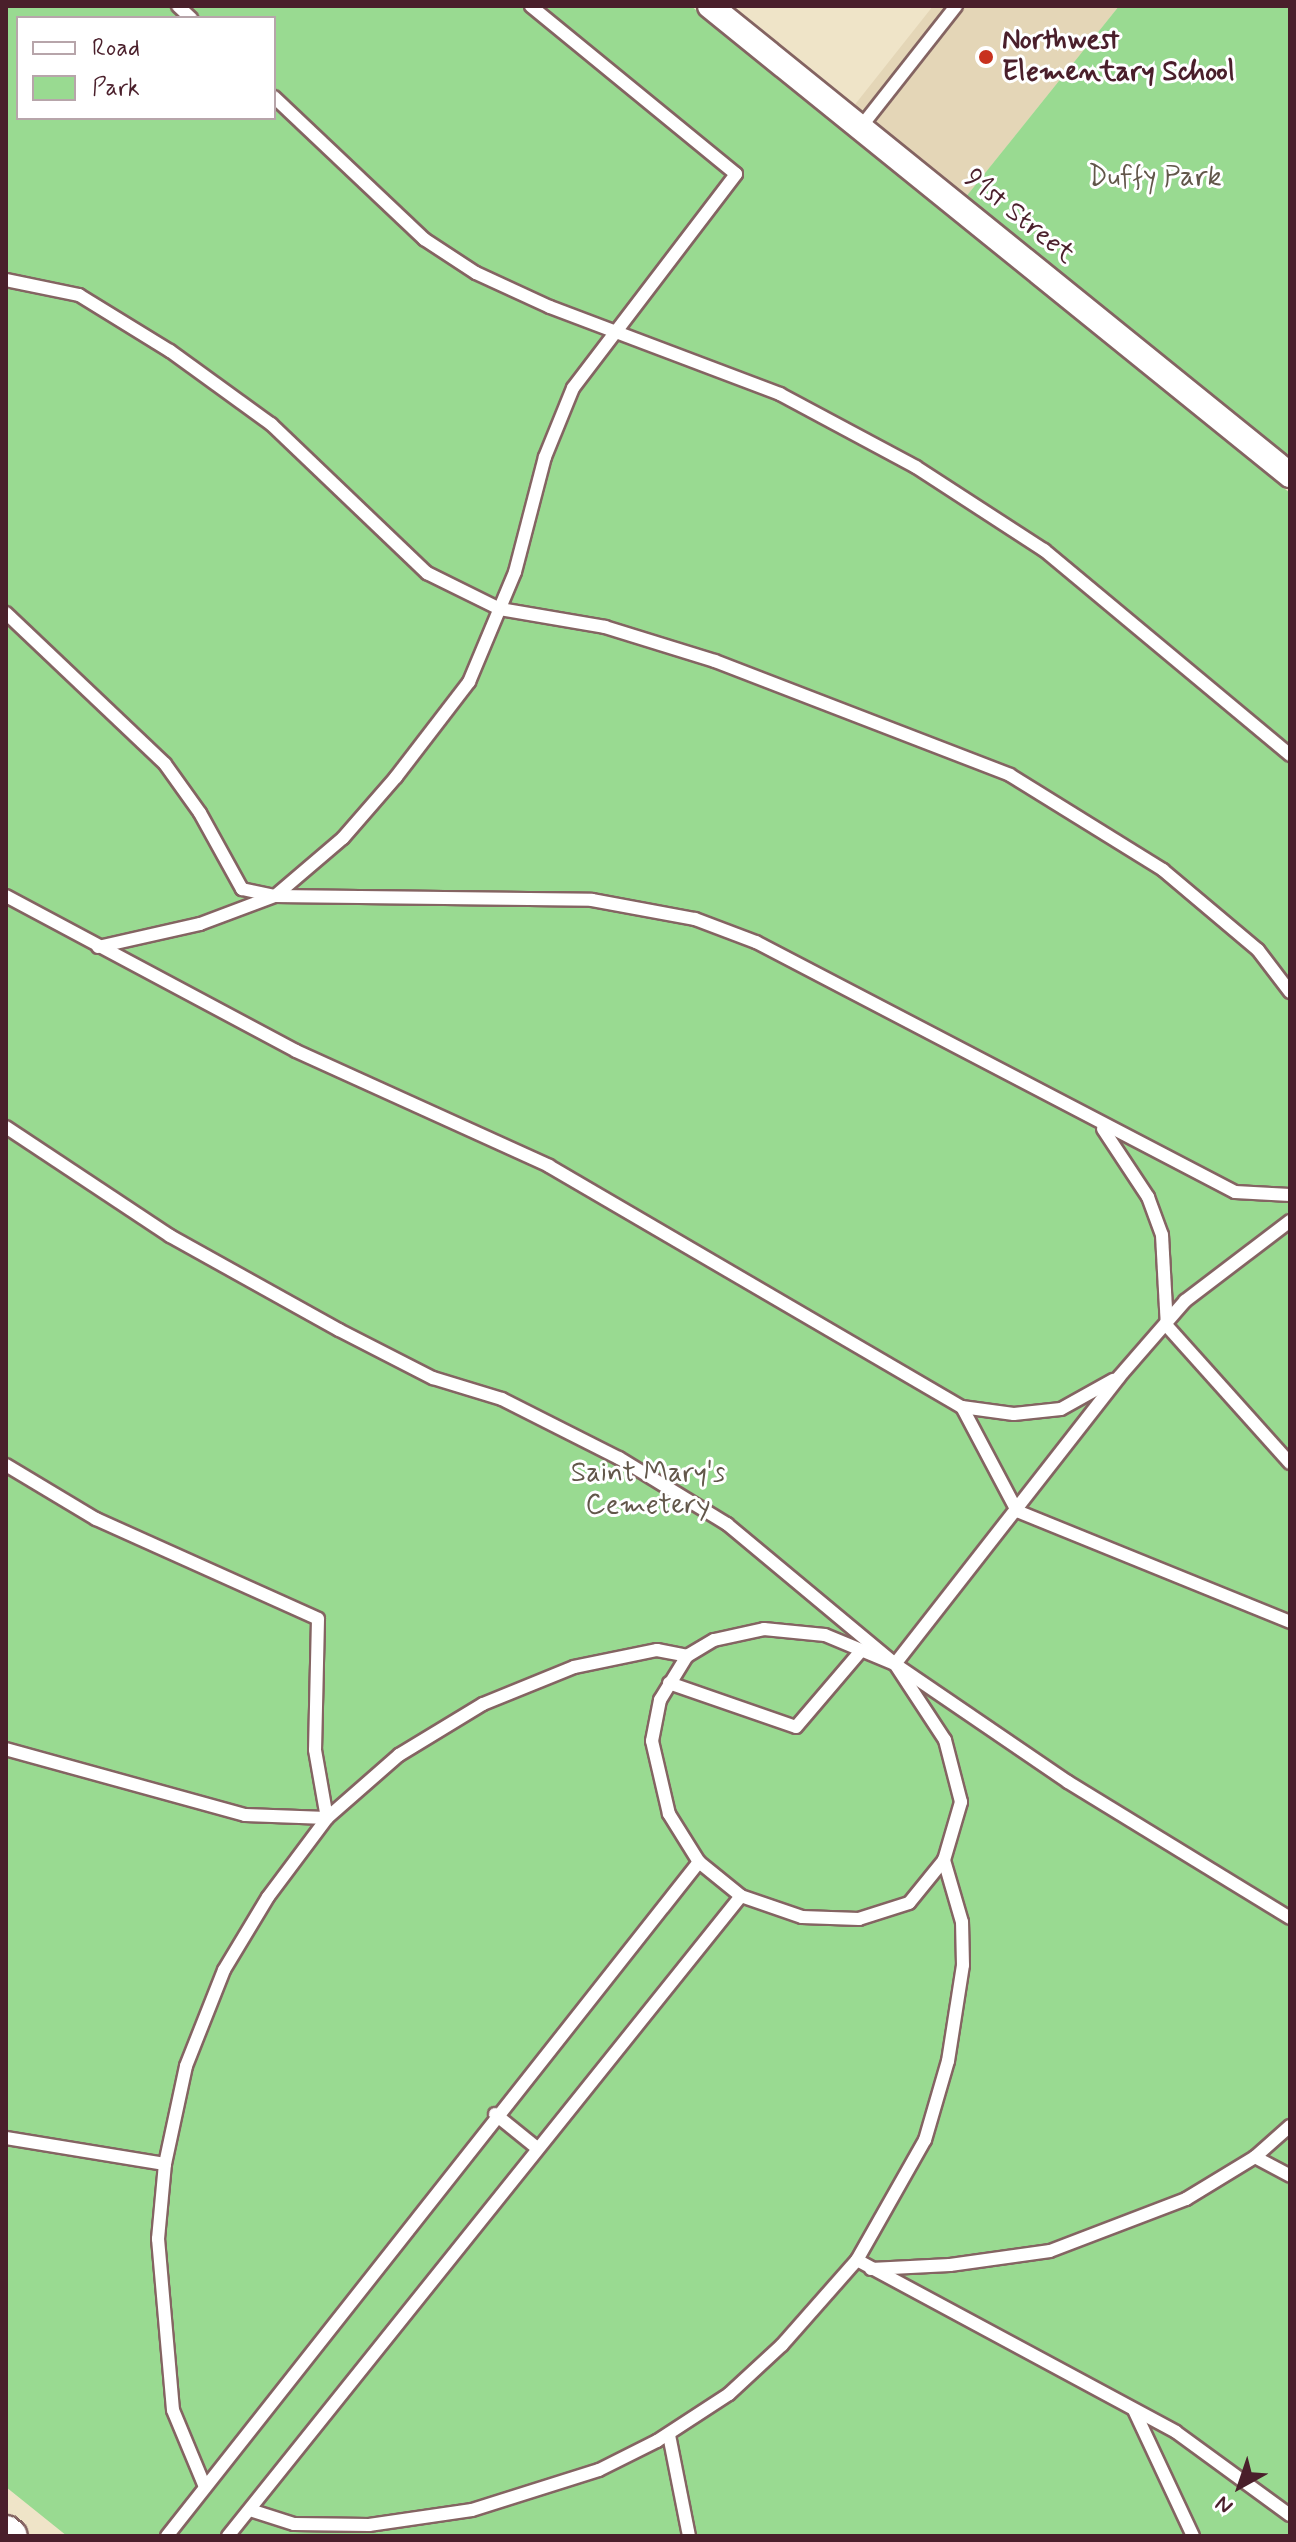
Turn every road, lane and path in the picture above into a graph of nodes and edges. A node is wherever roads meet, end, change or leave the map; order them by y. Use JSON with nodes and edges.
{"nodes":[{"id":1,"x":531,"y":6,"type":"edge"},
{"id":2,"x":956,"y":6,"type":"edge"},
{"id":3,"x":718,"y":8,"type":"edge"},
{"id":4,"x":276,"y":99,"type":"edge"},
{"id":5,"x":860,"y":128,"type":"junction"},
{"id":6,"x":6,"y":280,"type":"edge"},
{"id":7,"x":613,"y":332,"type":"junction"},
{"id":8,"x":1290,"y":475,"type":"edge"},
{"id":9,"x":500,"y":609,"type":"junction"},
{"id":10,"x":6,"y":613,"type":"edge"},
{"id":11,"x":1290,"y":755,"type":"edge"},
{"id":12,"x":6,"y":896,"type":"edge"},
{"id":13,"x":275,"y":896,"type":"junction"},
{"id":14,"x":98,"y":947,"type":"junction"},
{"id":15,"x":1290,"y":992,"type":"edge"},
{"id":16,"x":6,"y":1127,"type":"edge"},
{"id":17,"x":1102,"y":1127,"type":"junction"},
{"id":18,"x":1290,"y":1195,"type":"edge"},
{"id":19,"x":1290,"y":1221,"type":"edge"},
{"id":20,"x":1167,"y":1326,"type":"junction"},
{"id":21,"x":1119,"y":1377,"type":"junction"},
{"id":22,"x":962,"y":1407,"type":"junction"},
{"id":23,"x":1290,"y":1463,"type":"edge"},
{"id":24,"x":6,"y":1465,"type":"edge"},
{"id":25,"x":1017,"y":1511,"type":"junction"},
{"id":26,"x":1290,"y":1622,"type":"edge"},
{"id":27,"x":861,"y":1651,"type":"junction"},
{"id":28,"x":687,"y":1656,"type":"junction"},
{"id":29,"x":895,"y":1664,"type":"junction"},
{"id":30,"x":669,"y":1683,"type":"junction"},
{"id":31,"x":6,"y":1749,"type":"edge"},
{"id":32,"x":327,"y":1818,"type":"junction"},
{"id":33,"x":944,"y":1860,"type":"junction"},
{"id":34,"x":699,"y":1862,"type":"junction"},
{"id":35,"x":741,"y":1896,"type":"junction"},
{"id":36,"x":1290,"y":1918,"type":"edge"},
{"id":37,"x":495,"y":2114,"type":"junction"},
{"id":38,"x":1290,"y":2126,"type":"edge"},
{"id":39,"x":6,"y":2138,"type":"edge"},
{"id":40,"x":537,"y":2148,"type":"junction"},
{"id":41,"x":1255,"y":2157,"type":"junction"},
{"id":42,"x":165,"y":2164,"type":"junction"},
{"id":43,"x":1290,"y":2176,"type":"edge"},
{"id":44,"x":857,"y":2260,"type":"junction"},
{"id":45,"x":871,"y":2269,"type":"junction"},
{"id":46,"x":1134,"y":2410,"type":"junction"},
{"id":47,"x":669,"y":2435,"type":"junction"},
{"id":48,"x":205,"y":2487,"type":"junction"},
{"id":49,"x":250,"y":2510,"type":"junction"},
{"id":50,"x":1290,"y":2515,"type":"edge"},
{"id":51,"x":167,"y":2536,"type":"edge"},
{"id":52,"x":228,"y":2536,"type":"edge"},
{"id":53,"x":689,"y":2536,"type":"edge"},
{"id":54,"x":1193,"y":2536,"type":"edge"}],
"edges":[{"from":1,"to":7,"type":"lane"},
{"from":2,"to":5,"type":"lane"},
{"from":3,"to":5,"type":"street","name":"91st Street"},
{"from":4,"to":7,"type":"lane"},
{"from":5,"to":8,"type":"street","name":"91st Street"},
{"from":6,"to":9,"type":"lane"},
{"from":7,"to":9,"type":"lane"},
{"from":7,"to":11,"type":"lane"},
{"from":9,"to":13,"type":"lane"},
{"from":9,"to":15,"type":"lane"},
{"from":10,"to":13,"type":"lane"},
{"from":12,"to":14,"type":"lane"},
{"from":13,"to":14,"type":"lane"},
{"from":13,"to":17,"type":"lane"},
{"from":14,"to":22,"type":"lane"},
{"from":16,"to":29,"type":"lane"},
{"from":17,"to":18,"type":"lane"},
{"from":17,"to":20,"type":"lane"},
{"from":19,"to":20,"type":"lane"},
{"from":20,"to":21,"type":"lane"},
{"from":20,"to":23,"type":"lane"},
{"from":21,"to":22,"type":"lane"},
{"from":21,"to":25,"type":"lane"},
{"from":22,"to":25,"type":"lane"},
{"from":24,"to":32,"type":"lane"},
{"from":25,"to":26,"type":"lane"},
{"from":25,"to":29,"type":"lane"},
{"from":27,"to":28,"type":"lane"},
{"from":27,"to":29,"type":"lane"},
{"from":27,"to":30,"type":"lane"},
{"from":28,"to":30,"type":"lane"},
{"from":28,"to":32,"type":"lane"},
{"from":29,"to":33,"type":"lane"},
{"from":29,"to":36,"type":"lane"},
{"from":30,"to":34,"type":"lane"},
{"from":31,"to":32,"type":"lane"},
{"from":32,"to":42,"type":"lane"},
{"from":33,"to":35,"type":"lane"},
{"from":33,"to":44,"type":"lane"},
{"from":34,"to":35,"type":"lane"},
{"from":34,"to":37,"type":"lane"},
{"from":35,"to":40,"type":"lane"},
{"from":37,"to":40,"type":"lane"},
{"from":37,"to":48,"type":"lane"},
{"from":38,"to":41,"type":"lane"},
{"from":39,"to":42,"type":"lane"},
{"from":40,"to":49,"type":"lane"},
{"from":41,"to":43,"type":"lane"},
{"from":41,"to":45,"type":"lane"},
{"from":42,"to":48,"type":"lane"},
{"from":44,"to":45,"type":"lane"},
{"from":44,"to":47,"type":"lane"},
{"from":45,"to":46,"type":"lane"},
{"from":46,"to":50,"type":"lane"},
{"from":46,"to":54,"type":"lane"},
{"from":47,"to":49,"type":"lane"},
{"from":47,"to":53,"type":"lane"},
{"from":48,"to":51,"type":"lane"},
{"from":49,"to":52,"type":"lane"}]}
